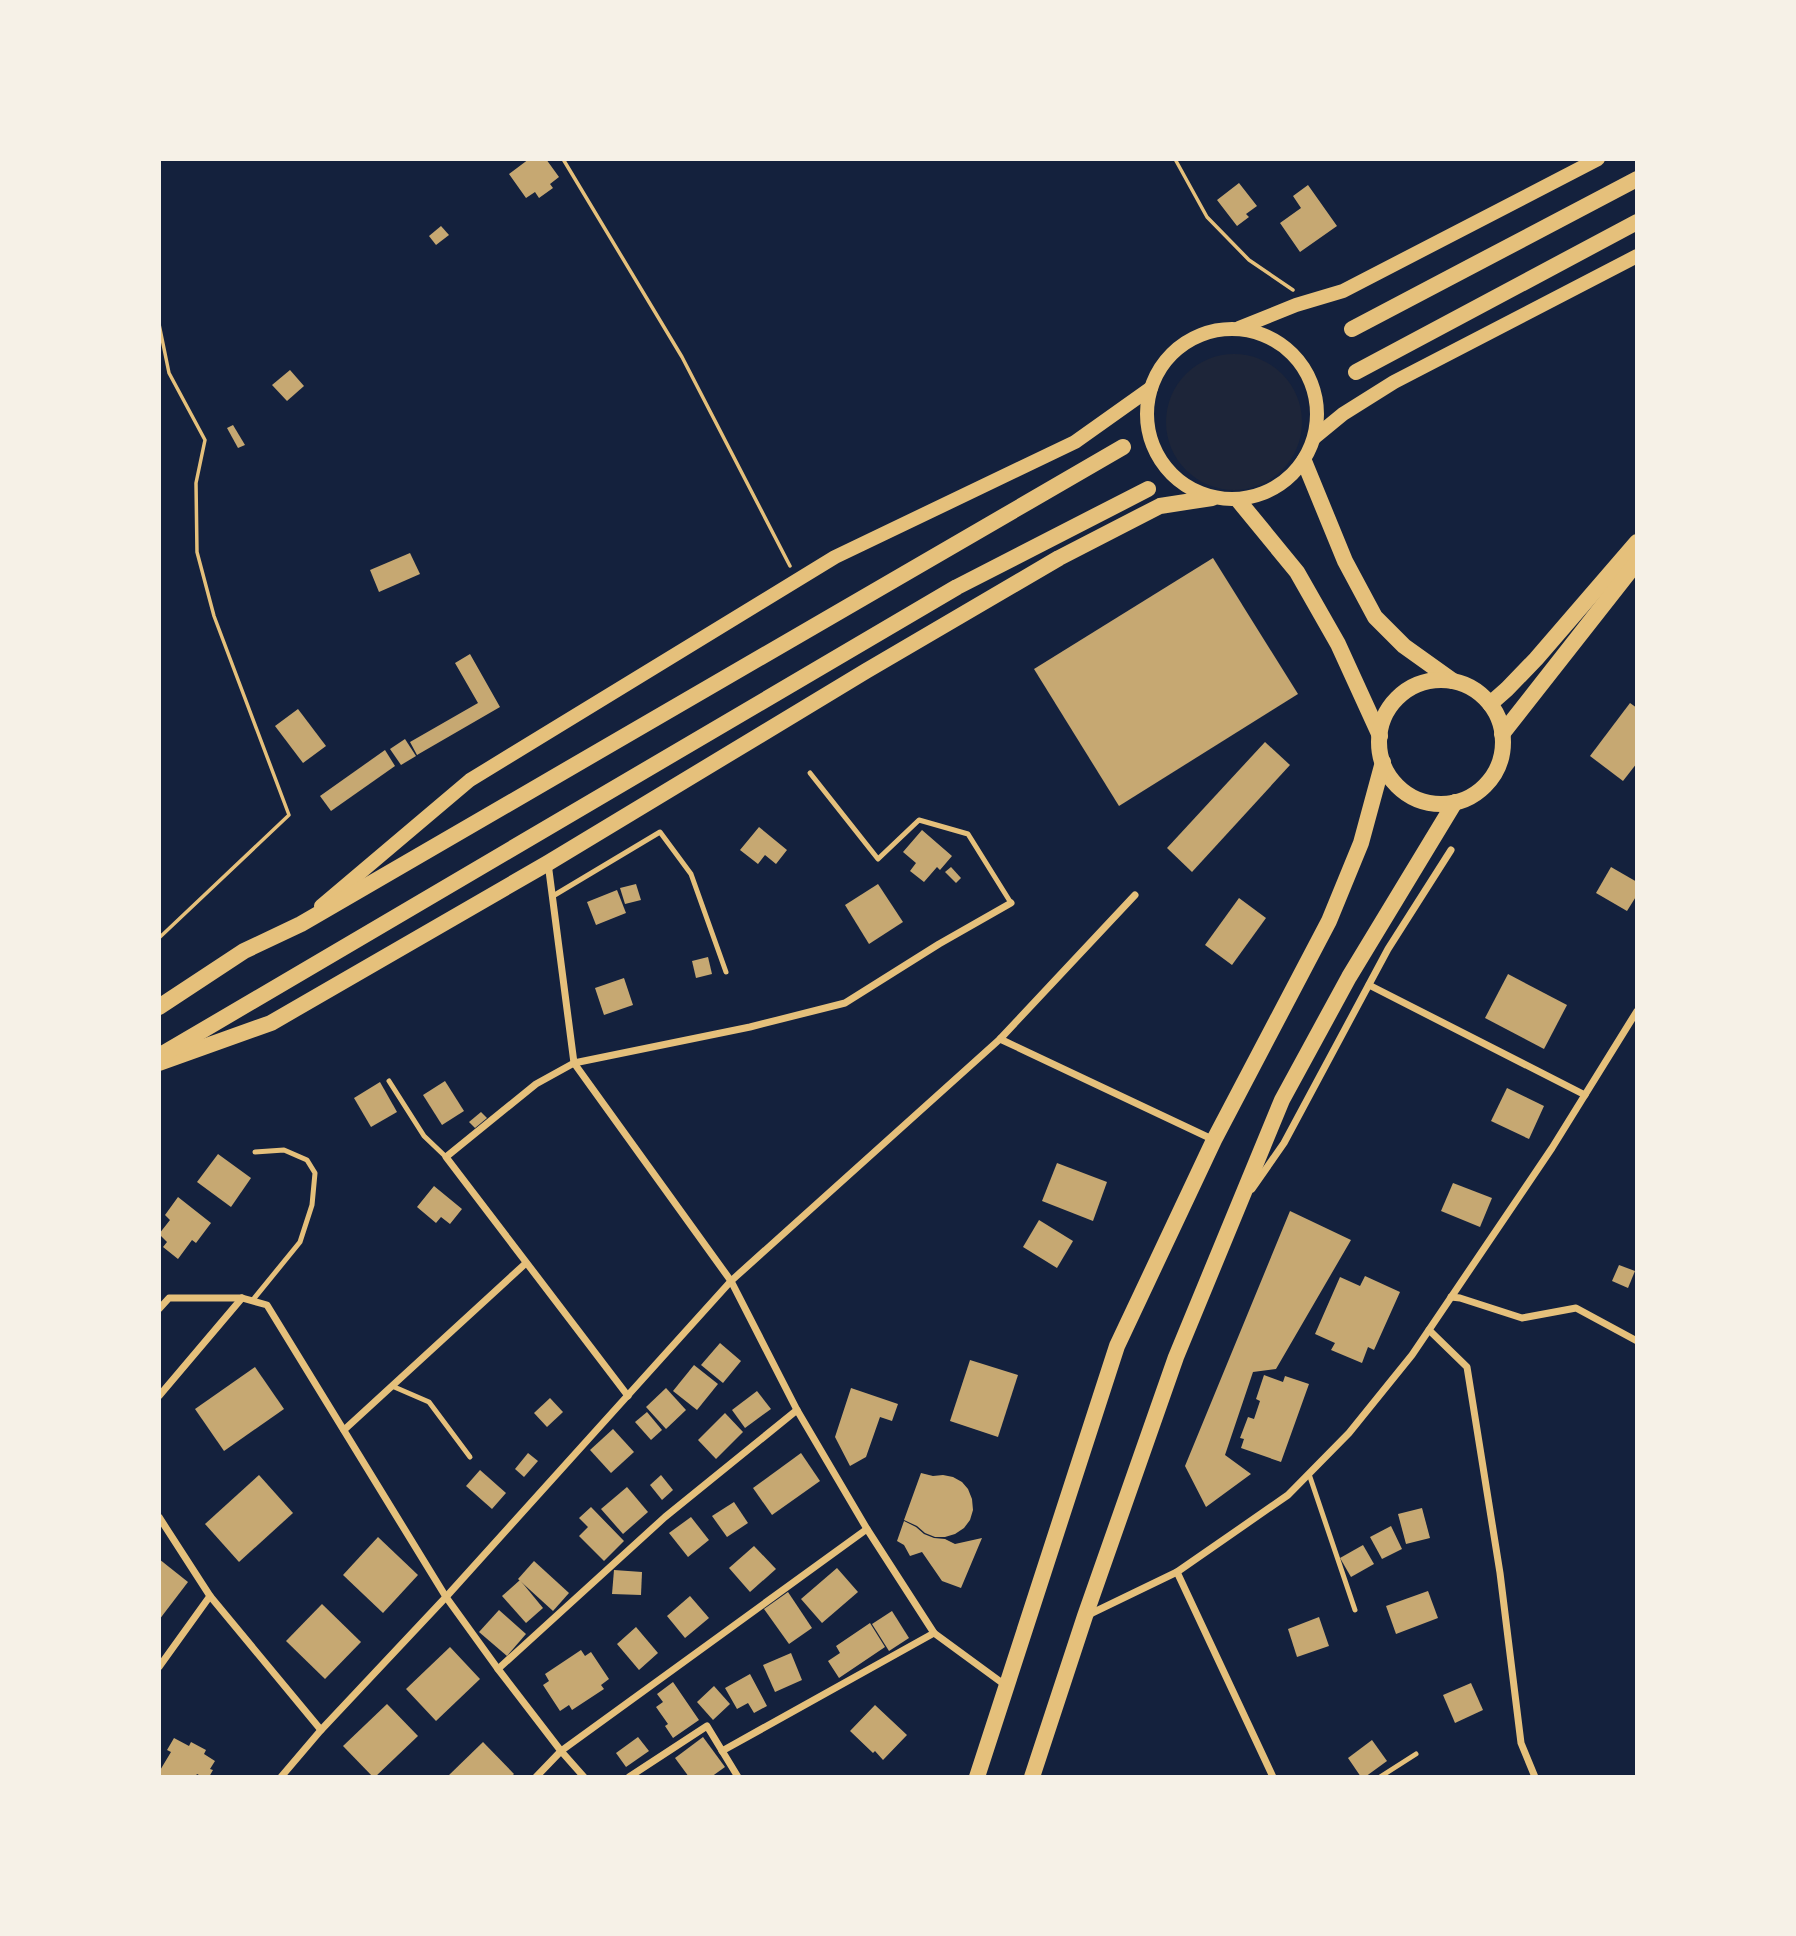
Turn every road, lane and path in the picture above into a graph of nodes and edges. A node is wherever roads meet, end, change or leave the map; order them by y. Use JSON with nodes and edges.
{"nodes":[{"id":1,"x":563,"y":159,"type":"edge"},
{"id":2,"x":1175,"y":159,"type":"edge"},
{"id":3,"x":1598,"y":159,"type":"edge"},
{"id":4,"x":1637,"y":179,"type":"edge"},
{"id":5,"x":1637,"y":222,"type":"edge"},
{"id":6,"x":1637,"y":257,"type":"edge"},
{"id":7,"x":1310,"y":301,"type":"junction"},
{"id":8,"x":159,"y":324,"type":"edge"},
{"id":9,"x":1238,"y":328,"type":"junction"},
{"id":10,"x":1352,"y":329,"type":"dead end"},
{"id":11,"x":1356,"y":372,"type":"dead end"},
{"id":12,"x":1151,"y":388,"type":"junction"},
{"id":13,"x":1315,"y":437,"type":"junction"},
{"id":14,"x":1123,"y":447,"type":"dead end"},
{"id":15,"x":1304,"y":461,"type":"junction"},
{"id":16,"x":1148,"y":489,"type":"dead end"},
{"id":17,"x":1212,"y":498,"type":"junction"},
{"id":18,"x":1238,"y":500,"type":"junction"},
{"id":19,"x":1637,"y":542,"type":"edge"},
{"id":20,"x":1637,"y":562,"type":"edge"},
{"id":21,"x":797,"y":580,"type":"junction"},
{"id":22,"x":1453,"y":681,"type":"junction"},
{"id":23,"x":1490,"y":704,"type":"junction"},
{"id":24,"x":1502,"y":734,"type":"junction"},
{"id":25,"x":1380,"y":736,"type":"junction"},
{"id":26,"x":1383,"y":762,"type":"junction"},
{"id":27,"x":810,"y":773,"type":"dead end"},
{"id":28,"x":1455,"y":802,"type":"junction"},
{"id":29,"x":1451,"y":850,"type":"dead end"},
{"id":30,"x":548,"y":863,"type":"junction"},
{"id":31,"x":1135,"y":895,"type":"dead end"},
{"id":32,"x":552,"y":896,"type":"junction"},
{"id":33,"x":1011,"y":903,"type":"joint"},
{"id":34,"x":301,"y":924,"type":"junction"},
{"id":35,"x":159,"y":938,"type":"edge"},
{"id":36,"x":726,"y":972,"type":"dead end"},
{"id":37,"x":1369,"y":985,"type":"junction"},
{"id":38,"x":159,"y":1007,"type":"edge"},
{"id":39,"x":1637,"y":1011,"type":"edge"},
{"id":40,"x":1000,"y":1039,"type":"junction"},
{"id":41,"x":159,"y":1056,"type":"edge"},
{"id":42,"x":159,"y":1063,"type":"edge"},
{"id":43,"x":574,"y":1063,"type":"junction"},
{"id":44,"x":389,"y":1081,"type":"dead end"},
{"id":45,"x":1585,"y":1095,"type":"junction"},
{"id":46,"x":1214,"y":1140,"type":"junction"},
{"id":47,"x":255,"y":1152,"type":"dead end"},
{"id":48,"x":446,"y":1157,"type":"junction"},
{"id":49,"x":1235,"y":1213,"type":"junction"},
{"id":50,"x":526,"y":1262,"type":"junction"},
{"id":51,"x":731,"y":1281,"type":"junction"},
{"id":52,"x":1451,"y":1297,"type":"junction"},
{"id":53,"x":242,"y":1298,"type":"junction"},
{"id":54,"x":252,"y":1301,"type":"junction"},
{"id":55,"x":159,"y":1309,"type":"edge"},
{"id":56,"x":1429,"y":1330,"type":"junction"},
{"id":57,"x":1637,"y":1341,"type":"edge"},
{"id":58,"x":392,"y":1386,"type":"junction"},
{"id":59,"x":159,"y":1395,"type":"edge"},
{"id":60,"x":628,"y":1396,"type":"junction"},
{"id":61,"x":797,"y":1410,"type":"junction"},
{"id":62,"x":344,"y":1430,"type":"junction"},
{"id":63,"x":470,"y":1457,"type":"dead end"},
{"id":64,"x":1308,"y":1474,"type":"junction"},
{"id":65,"x":159,"y":1517,"type":"edge"},
{"id":66,"x":867,"y":1529,"type":"junction"},
{"id":67,"x":1177,"y":1572,"type":"junction"},
{"id":68,"x":210,"y":1596,"type":"junction"},
{"id":69,"x":446,"y":1597,"type":"junction"},
{"id":70,"x":1355,"y":1610,"type":"dead end"},
{"id":71,"x":1085,"y":1616,"type":"junction"},
{"id":72,"x":934,"y":1633,"type":"junction"},
{"id":73,"x":159,"y":1667,"type":"edge"},
{"id":74,"x":498,"y":1669,"type":"junction"},
{"id":75,"x":1006,"y":1686,"type":"junction"},
{"id":76,"x":321,"y":1730,"type":"junction"},
{"id":77,"x":561,"y":1751,"type":"junction"},
{"id":78,"x":722,"y":1751,"type":"junction"},
{"id":79,"x":1416,"y":1754,"type":"dead end"},
{"id":80,"x":1037,"y":1773,"type":"edge"},
{"id":81,"x":282,"y":1777,"type":"edge"},
{"id":82,"x":536,"y":1777,"type":"edge"},
{"id":83,"x":584,"y":1777,"type":"edge"},
{"id":84,"x":629,"y":1777,"type":"edge"},
{"id":85,"x":738,"y":1777,"type":"edge"},
{"id":86,"x":977,"y":1777,"type":"edge"},
{"id":87,"x":1273,"y":1777,"type":"edge"},
{"id":88,"x":1380,"y":1777,"type":"edge"},
{"id":89,"x":1535,"y":1777,"type":"edge"}],
"edges":[{"from":1,"to":21,"type":"path"},
{"from":2,"to":7,"type":"path"},
{"from":3,"to":7,"type":"main road"},
{"from":4,"to":10,"type":"main road"},
{"from":5,"to":11,"type":"main road"},
{"from":6,"to":13,"type":"main road"},
{"from":7,"to":9,"type":"main road"},
{"from":8,"to":35,"type":"path"},
{"from":9,"to":12,"type":"main road"},
{"from":9,"to":13,"type":"main road"},
{"from":12,"to":17,"type":"main road"},
{"from":12,"to":21,"type":"main road"},
{"from":13,"to":15,"type":"main road"},
{"from":14,"to":34,"type":"main road"},
{"from":15,"to":18,"type":"main road"},
{"from":15,"to":22,"type":"main road"},
{"from":16,"to":41,"type":"main road"},
{"from":17,"to":18,"type":"main road"},
{"from":17,"to":30,"type":"main road"},
{"from":18,"to":25,"type":"main road"},
{"from":19,"to":23,"type":"main road"},
{"from":20,"to":24,"type":"main road"},
{"from":21,"to":34,"type":"main road"},
{"from":22,"to":23,"type":"main road"},
{"from":22,"to":25,"type":"main road"},
{"from":23,"to":24,"type":"main road"},
{"from":24,"to":28,"type":"main road"},
{"from":25,"to":26,"type":"main road"},
{"from":26,"to":28,"type":"main road"},
{"from":26,"to":46,"type":"main road"},
{"from":27,"to":33,"type":"lane"},
{"from":28,"to":49,"type":"main road"},
{"from":29,"to":37,"type":"street"},
{"from":30,"to":32,"type":"street"},
{"from":30,"to":42,"type":"main road"},
{"from":31,"to":40,"type":"street"},
{"from":32,"to":36,"type":"lane"},
{"from":32,"to":43,"type":"street"},
{"from":33,"to":43,"type":"street"},
{"from":34,"to":38,"type":"main road"},
{"from":37,"to":45,"type":"street"},
{"from":37,"to":49,"type":"street"},
{"from":39,"to":45,"type":"street"},
{"from":40,"to":46,"type":"street"},
{"from":40,"to":51,"type":"street"},
{"from":43,"to":48,"type":"street"},
{"from":43,"to":51,"type":"street"},
{"from":44,"to":48,"type":"lane"},
{"from":45,"to":52,"type":"street"},
{"from":46,"to":75,"type":"main road"},
{"from":47,"to":54,"type":"lane"},
{"from":48,"to":50,"type":"street"},
{"from":49,"to":71,"type":"main road"},
{"from":50,"to":58,"type":"street"},
{"from":50,"to":60,"type":"street"},
{"from":51,"to":60,"type":"street"},
{"from":51,"to":61,"type":"street"},
{"from":52,"to":56,"type":"street"},
{"from":52,"to":57,"type":"street"},
{"from":53,"to":54,"type":"street"},
{"from":53,"to":55,"type":"street"},
{"from":53,"to":59,"type":"street"},
{"from":54,"to":62,"type":"street"},
{"from":56,"to":64,"type":"street"},
{"from":56,"to":89,"type":"street"},
{"from":58,"to":62,"type":"street"},
{"from":58,"to":63,"type":"lane"},
{"from":60,"to":69,"type":"street"},
{"from":61,"to":66,"type":"street"},
{"from":61,"to":74,"type":"street"},
{"from":62,"to":69,"type":"street"},
{"from":64,"to":67,"type":"street"},
{"from":64,"to":70,"type":"lane"},
{"from":65,"to":68,"type":"street"},
{"from":66,"to":72,"type":"street"},
{"from":66,"to":77,"type":"street"},
{"from":67,"to":71,"type":"street"},
{"from":67,"to":87,"type":"street"},
{"from":68,"to":73,"type":"street"},
{"from":68,"to":76,"type":"street"},
{"from":69,"to":74,"type":"street"},
{"from":69,"to":76,"type":"street"},
{"from":71,"to":80,"type":"main road"},
{"from":72,"to":75,"type":"street"},
{"from":72,"to":78,"type":"street"},
{"from":74,"to":77,"type":"street"},
{"from":75,"to":86,"type":"main road"},
{"from":76,"to":81,"type":"street"},
{"from":77,"to":82,"type":"street"},
{"from":77,"to":83,"type":"street"},
{"from":78,"to":84,"type":"street"},
{"from":78,"to":85,"type":"street"},
{"from":79,"to":88,"type":"lane"}]}
